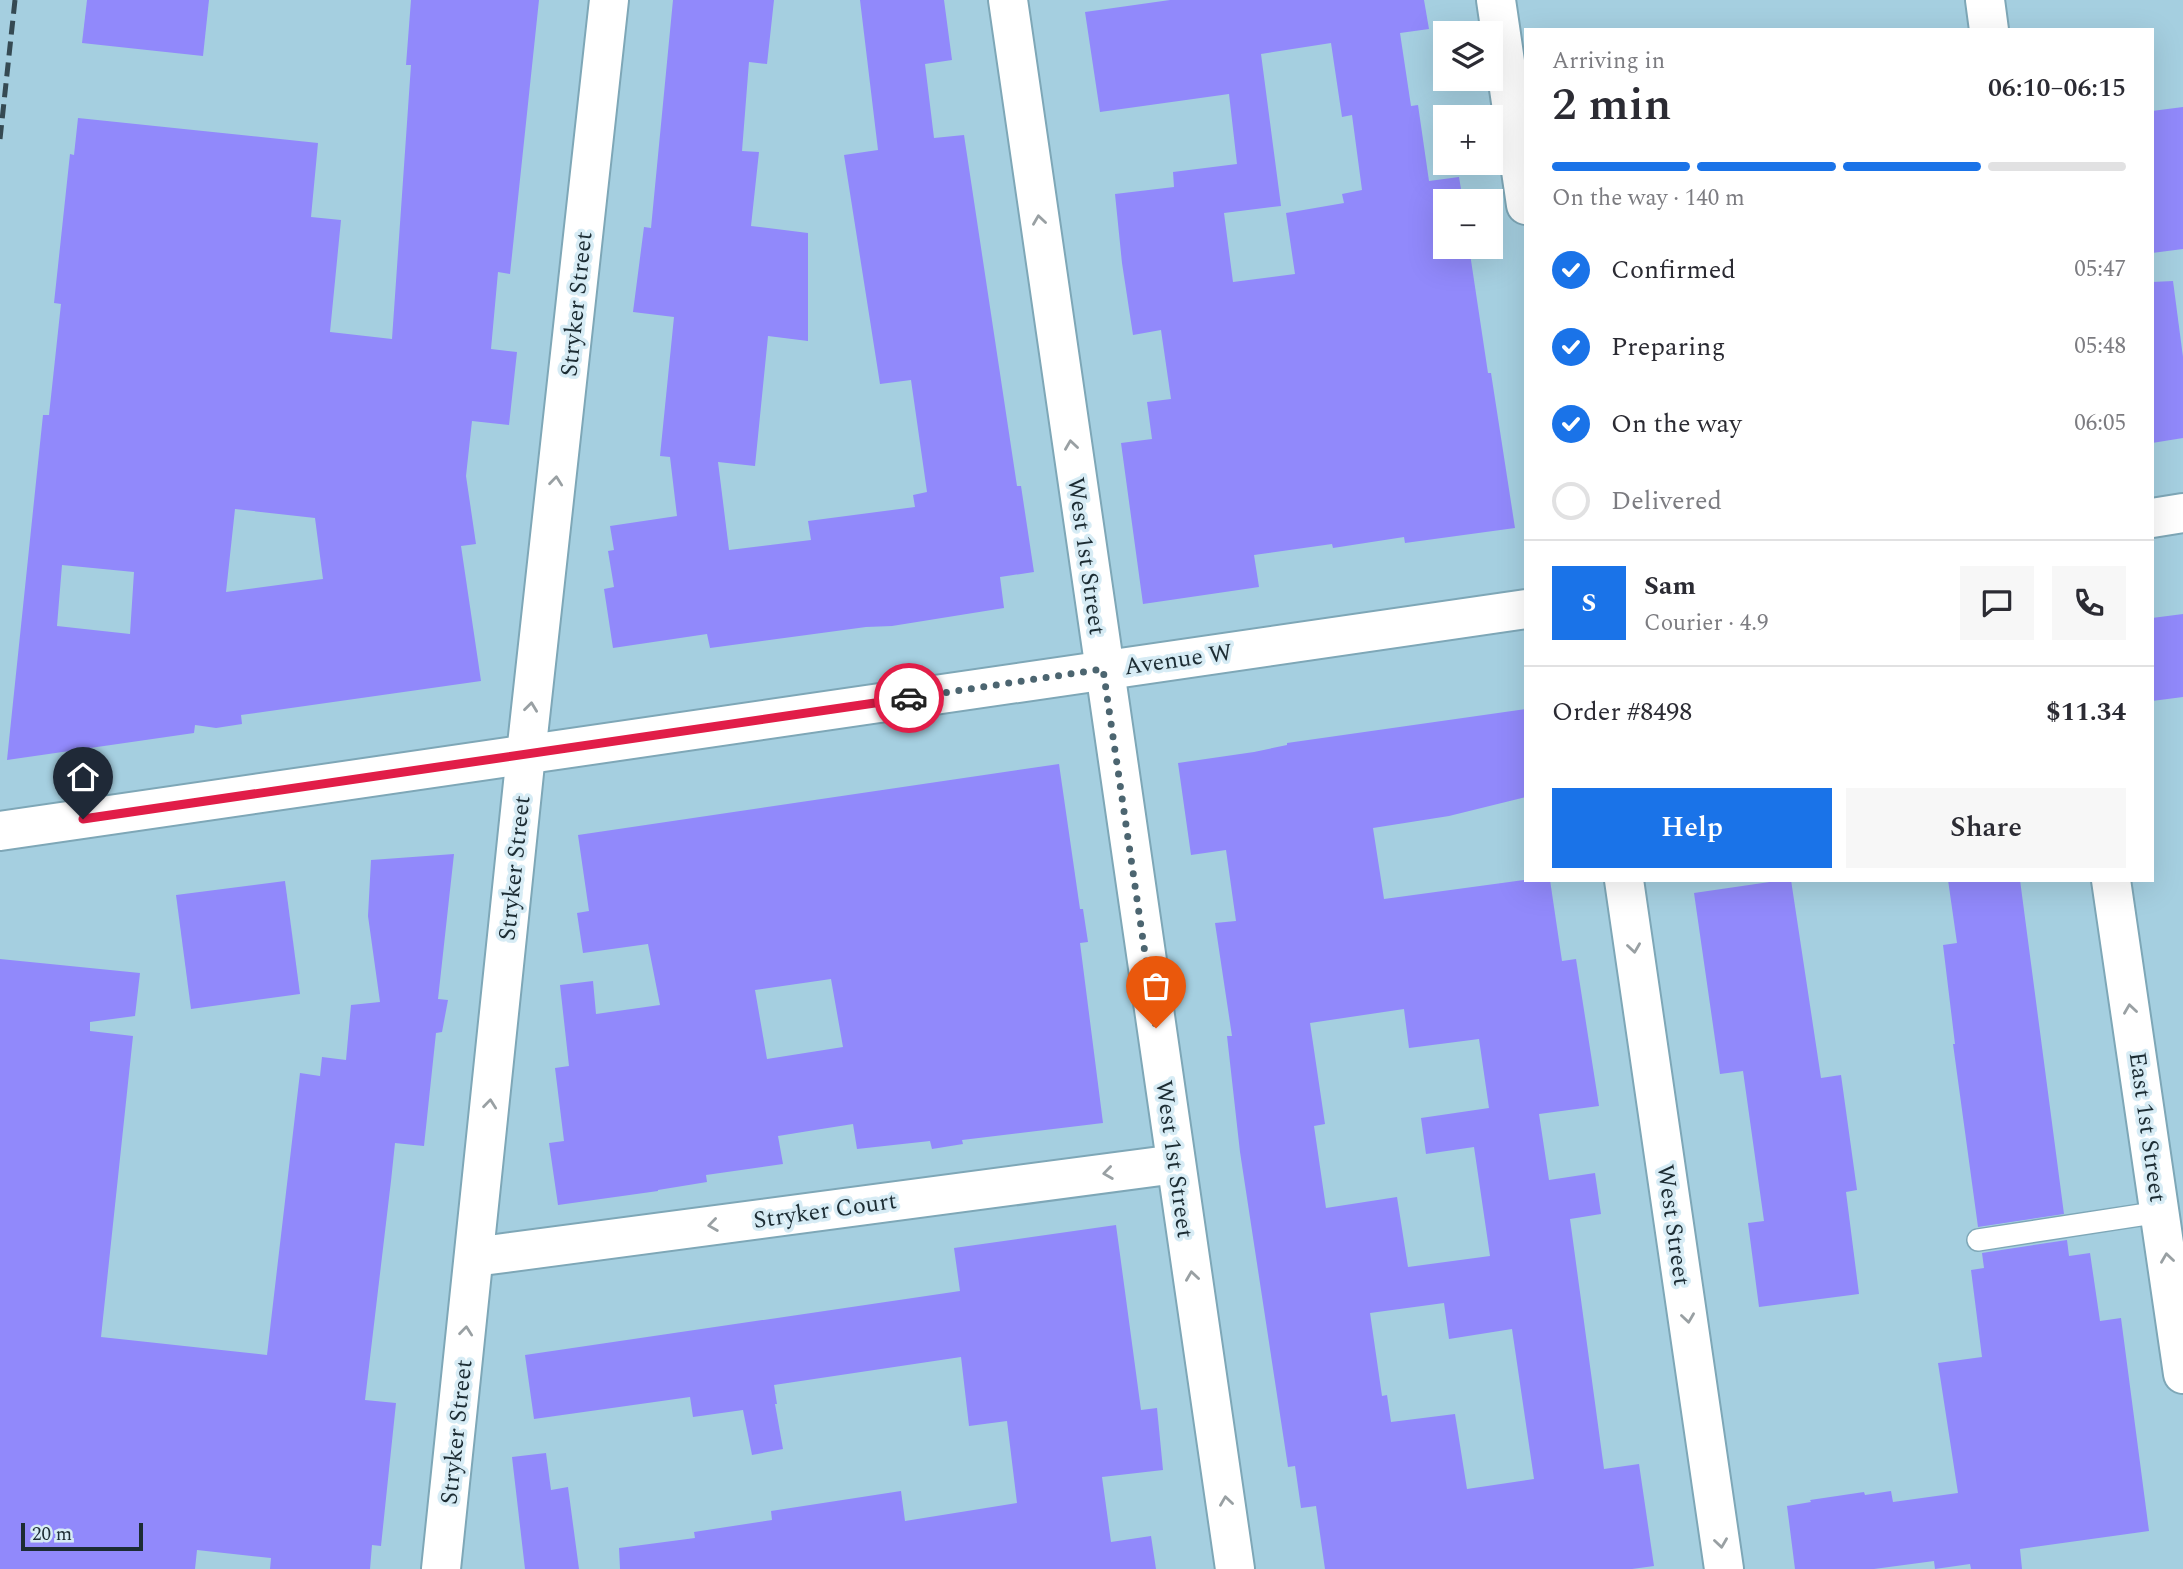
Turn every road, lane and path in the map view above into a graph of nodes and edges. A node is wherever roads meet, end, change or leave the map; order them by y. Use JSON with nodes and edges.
{"nodes":[{"id":1,"x":609,"y":0,"type":"edge"},
{"id":2,"x":1008,"y":0,"type":"edge"},
{"id":3,"x":1496,"y":0,"type":"edge"},
{"id":4,"x":1985,"y":0,"type":"edge"},
{"id":5,"x":1989,"y":28,"type":"edge"},
{"id":6,"x":1524,"y":191,"type":"edge"},
{"id":7,"x":2183,"y":513,"type":"edge"},
{"id":8,"x":2154,"y":518,"type":"edge"},
{"id":9,"x":1524,"y":609,"type":"edge"},
{"id":10,"x":1103,"y":669,"type":"junction"},
{"id":11,"x":526,"y":754,"type":"junction"},
{"id":12,"x":0,"y":831,"type":"edge"},
{"id":13,"x":1624,"y":882,"type":"edge"},
{"id":14,"x":2111,"y":882,"type":"edge"},
{"id":15,"x":1176,"y":1164,"type":"junction"},
{"id":16,"x":2160,"y":1212,"type":"junction"},
{"id":17,"x":1978,"y":1240,"type":"dead end"},
{"id":18,"x":474,"y":1257,"type":"junction"},
{"id":19,"x":2183,"y":1374,"type":"edge"},
{"id":20,"x":441,"y":1569,"type":"edge"},
{"id":21,"x":1236,"y":1569,"type":"edge"},
{"id":22,"x":1724,"y":1569,"type":"edge"}],
"edges":[{"from":11,"to":1,"type":"street","name":"Stryker Street","one_way":true},
{"from":10,"to":2,"type":"street","name":"West 1st Street","one_way":true},
{"from":3,"to":6,"type":"street"},
{"from":4,"to":5,"type":"street"},
{"from":7,"to":8,"type":"street"},
{"from":9,"to":10,"type":"street","name":"Avenue W"},
{"from":10,"to":11,"type":"street","name":"Avenue W"},
{"from":10,"to":15,"type":"street","name":"West 1st Street"},
{"from":11,"to":12,"type":"street","name":"Avenue W"},
{"from":18,"to":11,"type":"street","name":"Stryker Street","one_way":true},
{"from":13,"to":22,"type":"street","name":"West Street","one_way":true},
{"from":16,"to":14,"type":"street","name":"East 1st Street","one_way":true},
{"from":15,"to":18,"type":"street","name":"Stryker Court","one_way":true},
{"from":21,"to":15,"type":"street","name":"West 1st Street","one_way":true},
{"from":16,"to":17,"type":"lane"},
{"from":19,"to":16,"type":"street","name":"East 1st Street","one_way":true},
{"from":20,"to":18,"type":"street","name":"Stryker Street","one_way":true}]}
